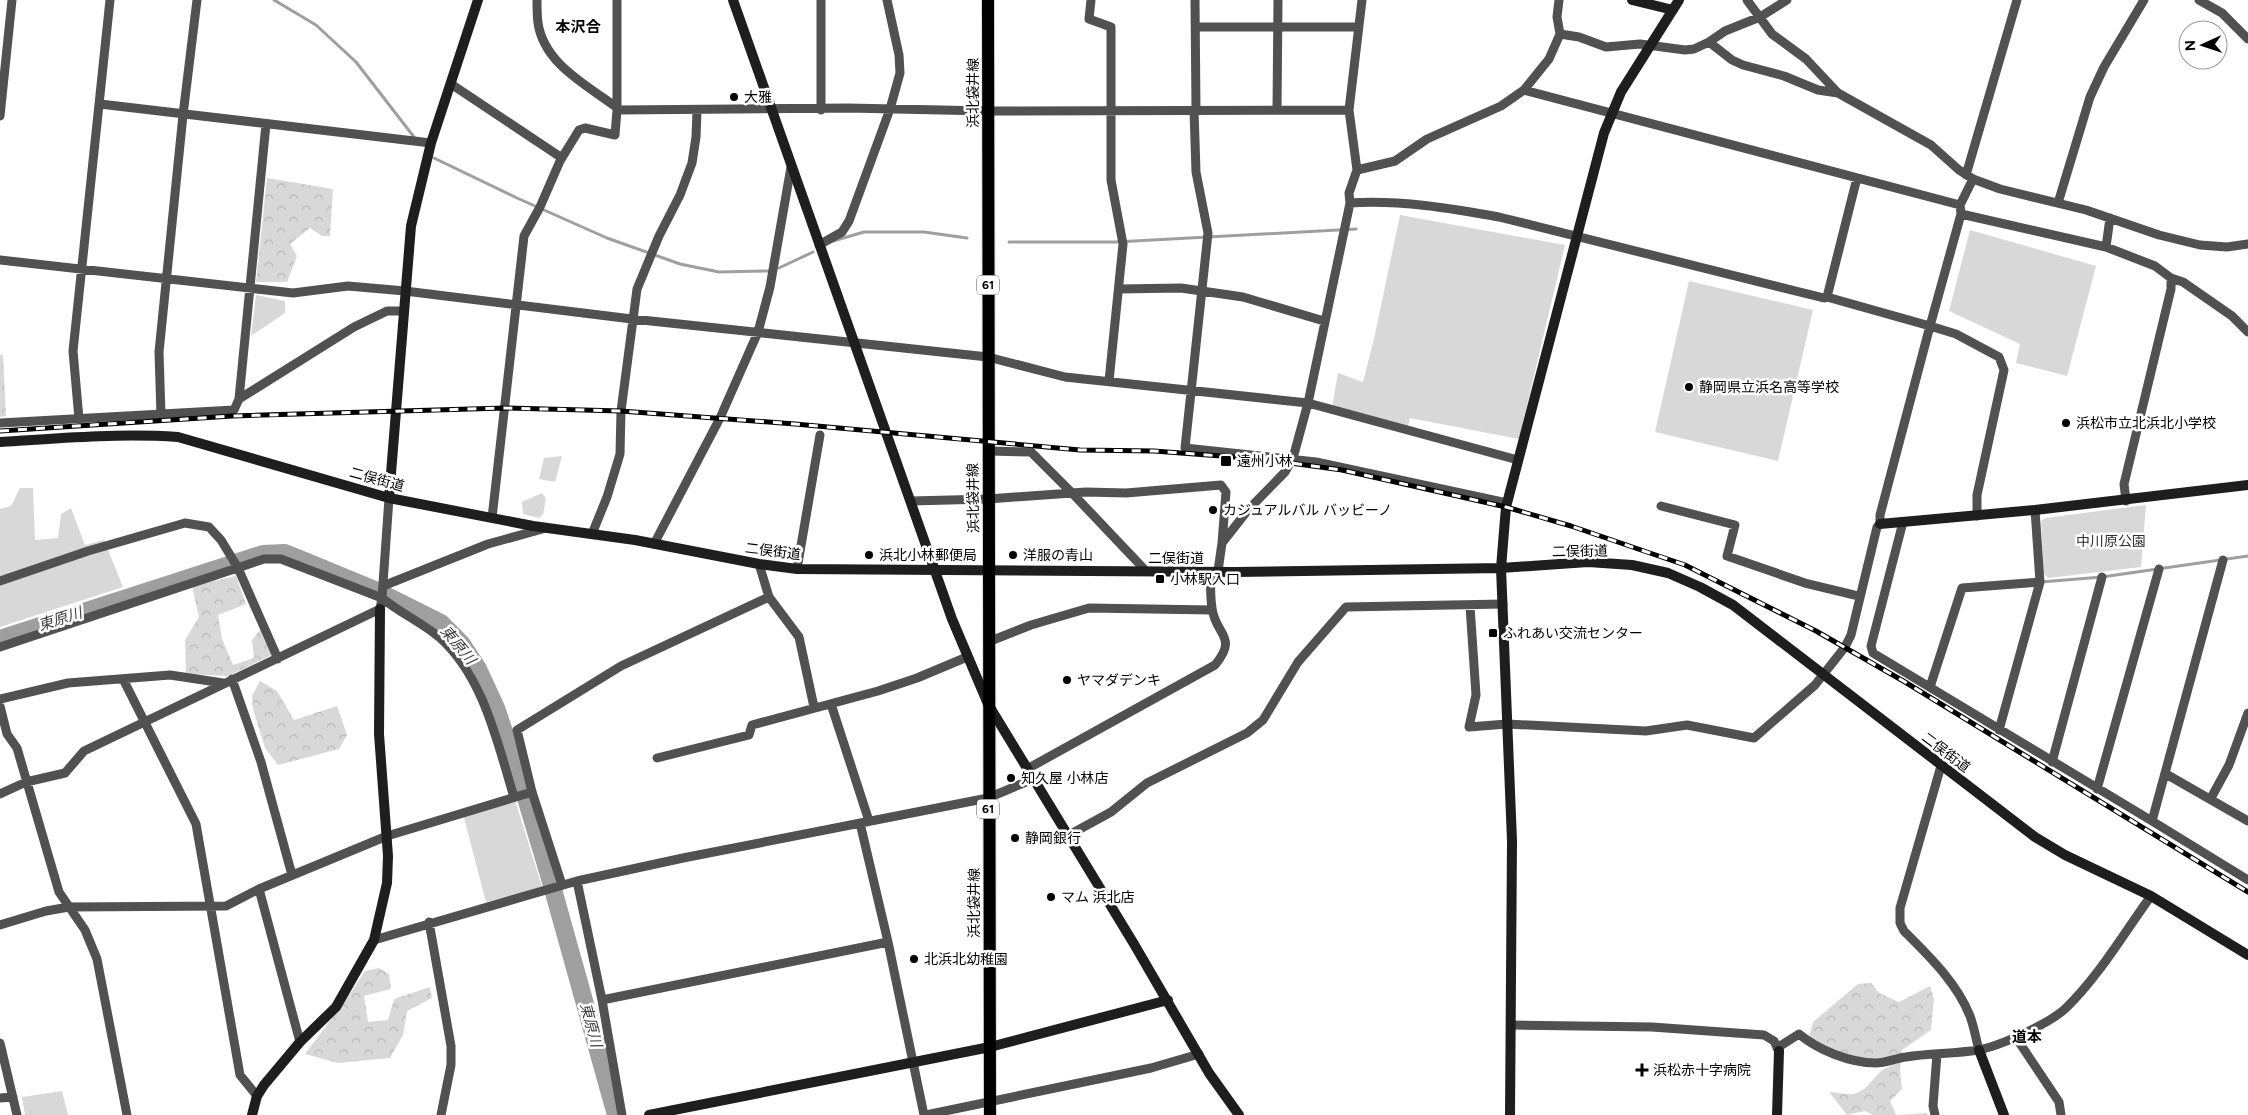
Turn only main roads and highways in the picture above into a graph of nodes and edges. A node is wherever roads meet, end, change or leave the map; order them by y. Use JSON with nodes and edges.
{"nodes":[{"id":1,"x":988,"y":0,"type":"edge"},
{"id":2,"x":990,"y":1109,"type":"edge"}],
"edges":[{"from":1,"to":2,"type":"main road","name":"浜北袋井線","number":"61"}]}
